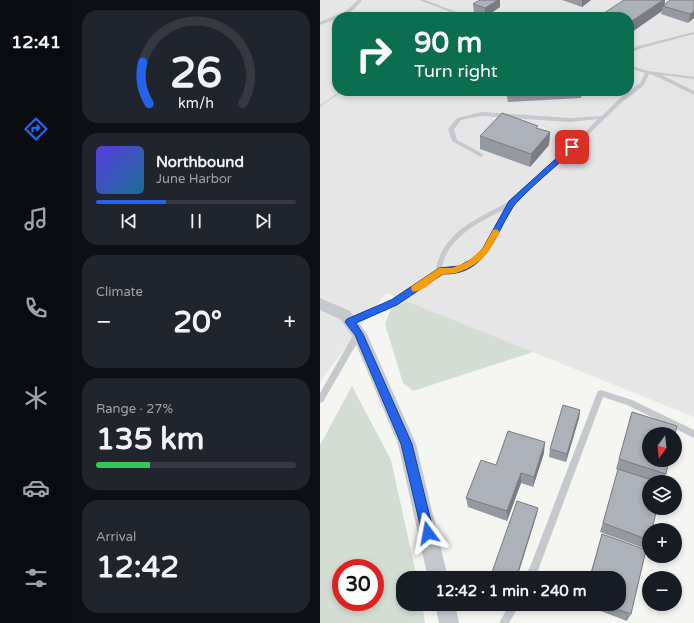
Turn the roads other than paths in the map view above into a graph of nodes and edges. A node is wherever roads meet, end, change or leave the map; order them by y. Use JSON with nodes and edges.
{"nodes":[{"id":1,"x":360,"y":0,"type":"edge"},
{"id":2,"x":421,"y":0,"type":"edge"},
{"id":3,"x":346,"y":12,"type":"edge"},
{"id":4,"x":454,"y":12,"type":"edge"},
{"id":5,"x":332,"y":19,"type":"edge"},
{"id":6,"x":320,"y":24,"type":"edge"},
{"id":7,"x":694,"y":33,"type":"edge"},
{"id":8,"x":634,"y":50,"type":"edge"},
{"id":9,"x":634,"y":68,"type":"edge"},
{"id":10,"x":648,"y":72,"type":"junction"},
{"id":11,"x":694,"y":78,"type":"edge"},
{"id":12,"x":634,"y":90,"type":"edge"},
{"id":13,"x":694,"y":93,"type":"edge"},
{"id":14,"x":626,"y":96,"type":"edge"},
{"id":15,"x":603,"y":117,"type":"junction"},
{"id":16,"x":482,"y":155,"type":"dead end"},
{"id":17,"x":512,"y":203,"type":"junction"},
{"id":18,"x":442,"y":271,"type":"junction"},
{"id":19,"x":320,"y":304,"type":"edge"},
{"id":20,"x":354,"y":328,"type":"junction"},
{"id":21,"x":320,"y":400,"type":"edge"},
{"id":22,"x":694,"y":434,"type":"edge"},
{"id":23,"x":436,"y":571,"type":"edge"},
{"id":24,"x":533,"y":571,"type":"edge"},
{"id":25,"x":446,"y":611,"type":"edge"},
{"id":26,"x":511,"y":611,"type":"edge"},
{"id":27,"x":449,"y":623,"type":"edge"},
{"id":28,"x":504,"y":623,"type":"edge"}],
"edges":[{"from":1,"to":3,"type":"lane"},
{"from":2,"to":4,"type":"lane"},
{"from":5,"to":6,"type":"lane"},
{"from":7,"to":8,"type":"lane"},
{"from":9,"to":10,"type":"lane"},
{"from":10,"to":11,"type":"lane"},
{"from":10,"to":12,"type":"lane"},
{"from":10,"to":13,"type":"lane"},
{"from":14,"to":15,"type":"lane"},
{"from":15,"to":16,"type":"lane"},
{"from":15,"to":17,"type":"lane"},
{"from":17,"to":18,"type":"lane"},
{"from":17,"to":18,"type":"lane"},
{"from":18,"to":20,"type":"lane"},
{"from":19,"to":20,"type":"street"},
{"from":20,"to":21,"type":"lane"},
{"from":20,"to":23,"type":"street"},
{"from":22,"to":24,"type":"lane"},
{"from":25,"to":27,"type":"street"},
{"from":26,"to":28,"type":"lane"}]}
